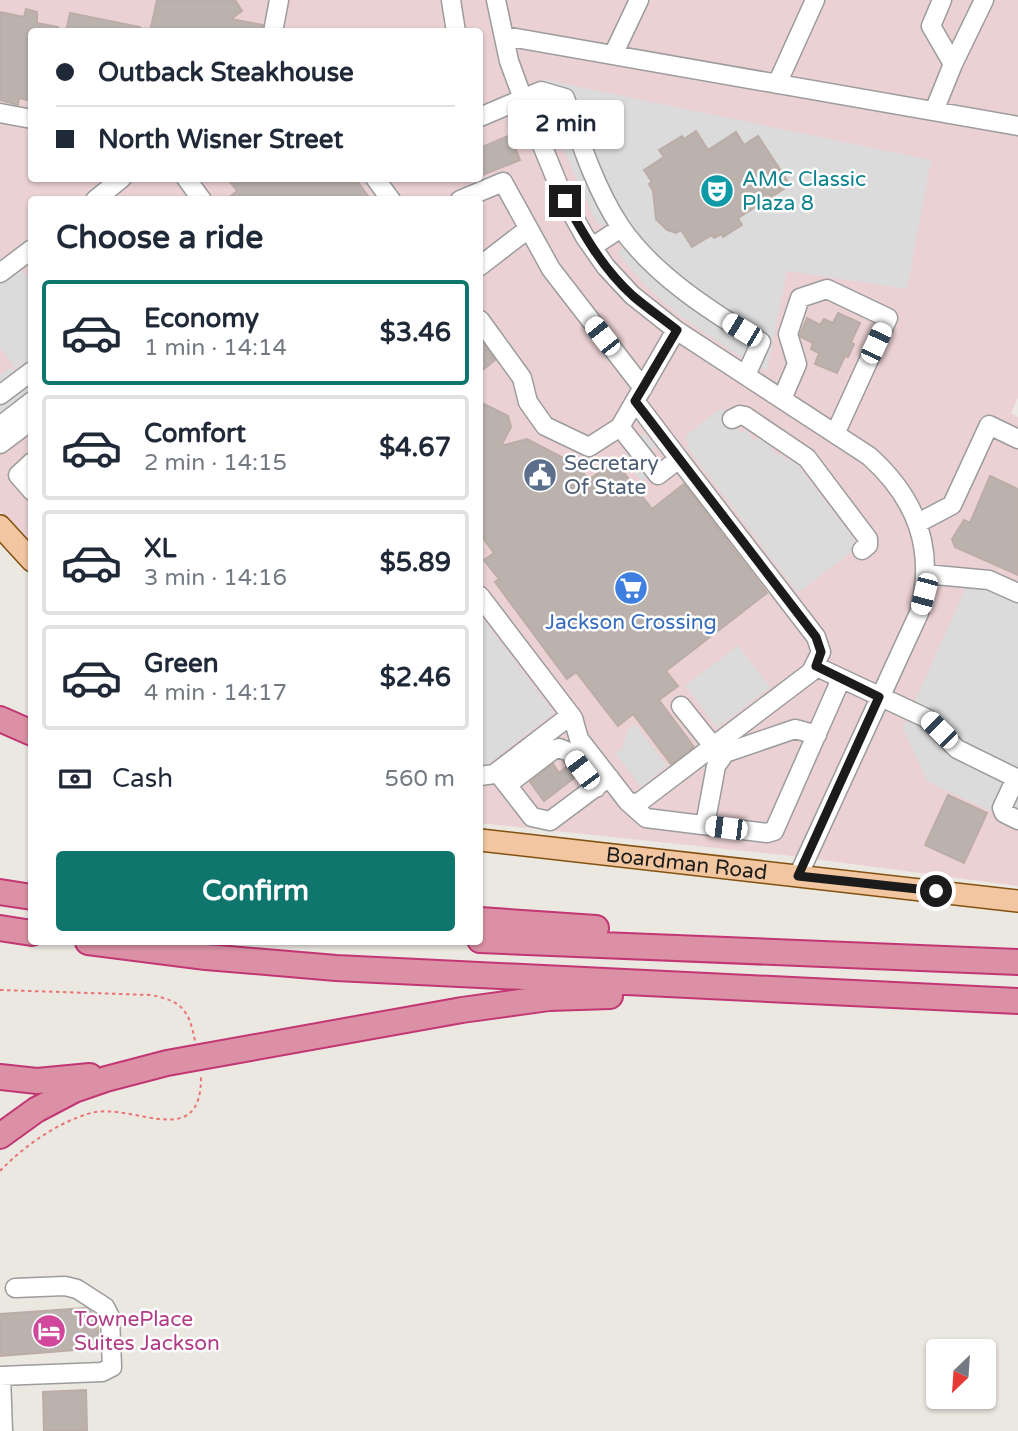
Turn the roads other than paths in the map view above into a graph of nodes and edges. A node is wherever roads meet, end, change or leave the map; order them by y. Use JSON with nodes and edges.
{"nodes":[{"id":1,"x":279,"y":0,"type":"edge"},
{"id":2,"x":451,"y":0,"type":"edge"},
{"id":3,"x":496,"y":0,"type":"edge"},
{"id":4,"x":637,"y":0,"type":"edge"},
{"id":5,"x":816,"y":0,"type":"edge"},
{"id":6,"x":942,"y":0,"type":"edge"},
{"id":7,"x":984,"y":0,"type":"edge"},
{"id":8,"x":274,"y":28,"type":"edge"},
{"id":9,"x":455,"y":28,"type":"edge"},
{"id":10,"x":503,"y":36,"type":"junction"},
{"id":11,"x":613,"y":55,"type":"junction"},
{"id":12,"x":953,"y":64,"type":"junction"},
{"id":13,"x":777,"y":84,"type":"junction"},
{"id":14,"x":523,"y":99,"type":"junction"},
{"id":15,"x":934,"y":111,"type":"junction"},
{"id":16,"x":0,"y":113,"type":"edge"},
{"id":17,"x":483,"y":116,"type":"edge"},
{"id":18,"x":28,"y":118,"type":"edge"},
{"id":19,"x":1018,"y":126,"type":"edge"},
{"id":20,"x":117,"y":182,"type":"edge"},
{"id":21,"x":100,"y":196,"type":"edge"},
{"id":22,"x":470,"y":196,"type":"edge"},
{"id":23,"x":621,"y":228,"type":"junction"},
{"id":24,"x":528,"y":229,"type":"junction"},
{"id":25,"x":592,"y":247,"type":"junction"},
{"id":26,"x":28,"y":257,"type":"edge"},
{"id":27,"x":483,"y":264,"type":"edge"},
{"id":28,"x":0,"y":273,"type":"edge"},
{"id":29,"x":483,"y":324,"type":"edge"},
{"id":30,"x":677,"y":330,"type":"junction"},
{"id":31,"x":28,"y":374,"type":"edge"},
{"id":32,"x":746,"y":375,"type":"junction"},
{"id":33,"x":639,"y":394,"type":"junction"},
{"id":34,"x":0,"y":395,"type":"edge"},
{"id":35,"x":782,"y":398,"type":"junction"},
{"id":36,"x":28,"y":404,"type":"edge"},
{"id":37,"x":732,"y":419,"type":"dead end"},
{"id":38,"x":28,"y":423,"type":"edge"},
{"id":39,"x":0,"y":426,"type":"edge"},
{"id":40,"x":620,"y":427,"type":"junction"},
{"id":41,"x":835,"y":433,"type":"junction"},
{"id":42,"x":1018,"y":439,"type":"edge"},
{"id":43,"x":0,"y":444,"type":"edge"},
{"id":44,"x":679,"y":459,"type":"junction"},
{"id":45,"x":28,"y":466,"type":"edge"},
{"id":46,"x":28,"y":486,"type":"edge"},
{"id":47,"x":918,"y":523,"type":"junction"},
{"id":48,"x":0,"y":526,"type":"edge"},
{"id":49,"x":862,"y":550,"type":"dead end"},
{"id":50,"x":28,"y":557,"type":"edge"},
{"id":51,"x":925,"y":574,"type":"junction"},
{"id":52,"x":1018,"y":593,"type":"edge"},
{"id":53,"x":483,"y":600,"type":"edge"},
{"id":54,"x":816,"y":666,"type":"junction"},
{"id":55,"x":841,"y":679,"type":"junction"},
{"id":56,"x":879,"y":697,"type":"junction"},
{"id":57,"x":681,"y":706,"type":"dead end"},
{"id":58,"x":571,"y":715,"type":"junction"},
{"id":59,"x":0,"y":721,"type":"edge"},
{"id":60,"x":28,"y":732,"type":"edge"},
{"id":61,"x":817,"y":734,"type":"junction"},
{"id":62,"x":713,"y":746,"type":"junction"},
{"id":63,"x":494,"y":778,"type":"edge"},
{"id":64,"x":1017,"y":778,"type":"edge"},
{"id":65,"x":602,"y":783,"type":"junction"},
{"id":66,"x":632,"y":804,"type":"junction"},
{"id":67,"x":1018,"y":820,"type":"edge"},
{"id":68,"x":705,"y":825,"type":"junction"},
{"id":69,"x":483,"y":840,"type":"edge"},
{"id":70,"x":798,"y":876,"type":"junction"},
{"id":71,"x":0,"y":892,"type":"edge"},
{"id":72,"x":28,"y":896,"type":"edge"},
{"id":73,"x":1018,"y":901,"type":"edge"},
{"id":74,"x":483,"y":920,"type":"edge"},
{"id":75,"x":0,"y":928,"type":"edge"},
{"id":76,"x":28,"y":932,"type":"edge"},
{"id":77,"x":483,"y":940,"type":"edge"},
{"id":78,"x":112,"y":945,"type":"edge"},
{"id":79,"x":823,"y":954,"type":"junction"},
{"id":80,"x":1018,"y":962,"type":"edge"},
{"id":81,"x":881,"y":993,"type":"junction"},
{"id":82,"x":1018,"y":1001,"type":"edge"},
{"id":83,"x":167,"y":1063,"type":"junction"},
{"id":84,"x":0,"y":1077,"type":"edge"},
{"id":85,"x":0,"y":1136,"type":"edge"},
{"id":86,"x":15,"y":1288,"type":"dead end"},
{"id":87,"x":0,"y":1376,"type":"edge"},
{"id":88,"x":3,"y":1431,"type":"edge"}],
"edges":[{"from":1,"to":8,"type":"street"},
{"from":2,"to":9,"type":"street"},
{"from":3,"to":10,"type":"street"},
{"from":4,"to":11,"type":"street"},
{"from":5,"to":13,"type":"street"},
{"from":6,"to":12,"type":"street"},
{"from":7,"to":12,"type":"street"},
{"from":10,"to":11,"type":"street"},
{"from":10,"to":14,"type":"street"},
{"from":11,"to":13,"type":"street"},
{"from":12,"to":15,"type":"street"},
{"from":13,"to":15,"type":"street"},
{"from":14,"to":17,"type":"street"},
{"from":14,"to":23,"type":"street"},
{"from":14,"to":25,"type":"street"},
{"from":15,"to":19,"type":"street"},
{"from":16,"to":18,"type":"street"},
{"from":20,"to":21,"type":"street"},
{"from":22,"to":24,"type":"street"},
{"from":23,"to":25,"type":"street"},
{"from":23,"to":32,"type":"street"},
{"from":24,"to":27,"type":"street"},
{"from":24,"to":33,"type":"street"},
{"from":25,"to":30,"type":"street"},
{"from":26,"to":28,"type":"street"},
{"from":29,"to":40,"type":"street"},
{"from":30,"to":32,"type":"street"},
{"from":30,"to":33,"type":"street"},
{"from":31,"to":34,"type":"street"},
{"from":32,"to":35,"type":"street"},
{"from":33,"to":40,"type":"street"},
{"from":33,"to":44,"type":"street"},
{"from":35,"to":41,"type":"street"},
{"from":35,"to":41,"type":"street"},
{"from":36,"to":39,"type":"street"},
{"from":37,"to":49,"type":"street"},
{"from":38,"to":43,"type":"street"},
{"from":40,"to":44,"type":"street"},
{"from":41,"to":47,"type":"street"},
{"from":42,"to":47,"type":"street"},
{"from":44,"to":54,"type":"street"},
{"from":45,"to":46,"type":"street"},
{"from":47,"to":51,"type":"street"},
{"from":48,"to":50,"type":"main road"},
{"from":51,"to":52,"type":"street"},
{"from":51,"to":56,"type":"street"},
{"from":53,"to":58,"type":"street"},
{"from":54,"to":55,"type":"street"},
{"from":54,"to":62,"type":"street"},
{"from":55,"to":56,"type":"street"},
{"from":55,"to":61,"type":"street"},
{"from":56,"to":64,"type":"street"},
{"from":56,"to":70,"type":"street"},
{"from":57,"to":62,"type":"street"},
{"from":58,"to":63,"type":"street"},
{"from":58,"to":65,"type":"street"},
{"from":59,"to":60,"type":"highway"},
{"from":61,"to":68,"type":"street"},
{"from":61,"to":68,"type":"street"},
{"from":62,"to":66,"type":"street"},
{"from":63,"to":65,"type":"street"},
{"from":63,"to":65,"type":"street"},
{"from":64,"to":67,"type":"street"},
{"from":65,"to":66,"type":"street"},
{"from":66,"to":68,"type":"street"},
{"from":69,"to":70,"type":"main road","name":"Boardman Road"},
{"from":70,"to":73,"type":"main road","name":"Boardman Road"},
{"from":71,"to":72,"type":"highway"},
{"from":74,"to":79,"type":"highway"},
{"from":75,"to":76,"type":"highway"},
{"from":77,"to":79,"type":"highway"},
{"from":78,"to":81,"type":"highway"},
{"from":79,"to":80,"type":"highway"},
{"from":81,"to":82,"type":"highway"},
{"from":81,"to":83,"type":"highway"},
{"from":83,"to":84,"type":"highway"},
{"from":83,"to":85,"type":"highway"},
{"from":86,"to":87,"type":"street"},
{"from":87,"to":88,"type":"street"}]}
